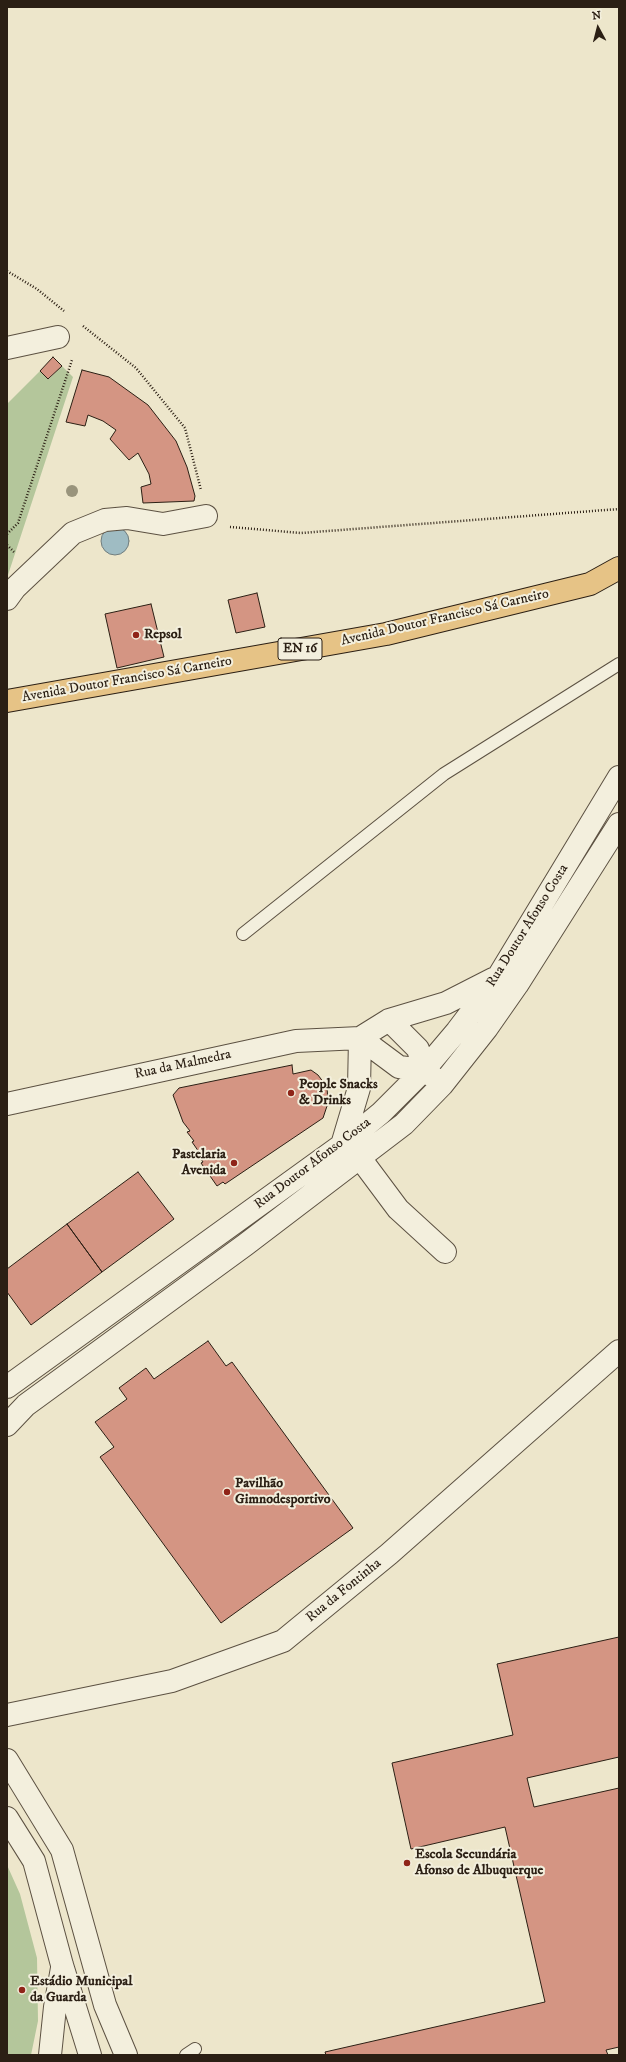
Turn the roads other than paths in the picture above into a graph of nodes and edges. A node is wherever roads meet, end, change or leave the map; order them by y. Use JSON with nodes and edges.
{"nodes":[{"id":1,"x":58,"y":337,"type":"dead end"},
{"id":2,"x":7,"y":348,"type":"edge"},
{"id":3,"x":206,"y":516,"type":"road end"},
{"id":4,"x":619,"y":568,"type":"edge"},
{"id":5,"x":590,"y":584,"type":"junction"},
{"id":6,"x":619,"y":586,"type":"edge"},
{"id":7,"x":7,"y":599,"type":"edge"},
{"id":8,"x":619,"y":664,"type":"edge"},
{"id":9,"x":7,"y":702,"type":"edge"},
{"id":10,"x":619,"y":777,"type":"edge"},
{"id":11,"x":619,"y":824,"type":"edge"},
{"id":12,"x":243,"y":934,"type":"dead end"},
{"id":13,"x":498,"y":976,"type":"junction"},
{"id":14,"x":389,"y":1020,"type":"junction"},
{"id":15,"x":360,"y":1038,"type":"junction"},
{"id":16,"x":424,"y":1070,"type":"junction"},
{"id":17,"x":442,"y":1085,"type":"junction"},
{"id":18,"x":7,"y":1104,"type":"edge"},
{"id":19,"x":342,"y":1145,"type":"junction"},
{"id":20,"x":360,"y":1158,"type":"junction"},
{"id":21,"x":445,"y":1252,"type":"dead end"},
{"id":22,"x":619,"y":1351,"type":"edge"},
{"id":23,"x":7,"y":1387,"type":"edge"},
{"id":24,"x":7,"y":1425,"type":"edge"},
{"id":25,"x":7,"y":1715,"type":"edge"},
{"id":26,"x":7,"y":1760,"type":"edge"},
{"id":27,"x":7,"y":1818,"type":"edge"},
{"id":28,"x":62,"y":1965,"type":"junction"},
{"id":29,"x":50,"y":2055,"type":"edge"},
{"id":30,"x":90,"y":2055,"type":"edge"},
{"id":31,"x":126,"y":2055,"type":"edge"}],
"edges":[{"from":1,"to":2,"type":"street"},
{"from":3,"to":7,"type":"street"},
{"from":4,"to":5,"type":"main road","name":"Avenida Doutor Francisco Sá Carneiro","number":"EN 16"},
{"from":5,"to":6,"type":"main road"},
{"from":5,"to":9,"type":"main road","name":"Avenida Doutor Francisco Sá Carneiro","number":"EN 16"},
{"from":8,"to":12,"type":"lane"},
{"from":10,"to":13,"type":"street","name":"Rua Doutor Afonso Costa"},
{"from":11,"to":17,"type":"street","name":"Rua Doutor Afonso Costa"},
{"from":13,"to":14,"type":"street","name":"Rua da Malmedra"},
{"from":13,"to":16,"type":"street","name":"Rua Doutor Afonso Costa"},
{"from":14,"to":15,"type":"street","name":"Rua da Malmedra"},
{"from":14,"to":16,"type":"street"},
{"from":15,"to":16,"type":"street"},
{"from":15,"to":18,"type":"street","name":"Rua da Malmedra"},
{"from":15,"to":19,"type":"street"},
{"from":16,"to":17,"type":"street"},
{"from":16,"to":19,"type":"street","name":"Rua Doutor Afonso Costa"},
{"from":17,"to":20,"type":"street","name":"Rua Doutor Afonso Costa"},
{"from":19,"to":23,"type":"street","name":"Rua Doutor Afonso Costa"},
{"from":20,"to":21,"type":"street"},
{"from":20,"to":24,"type":"street","name":"Rua Doutor Afonso Costa"},
{"from":22,"to":25,"type":"street","name":"Rua da Fontinha"},
{"from":26,"to":31,"type":"street"},
{"from":27,"to":28,"type":"street"},
{"from":28,"to":29,"type":"street"},
{"from":28,"to":30,"type":"street"}]}
